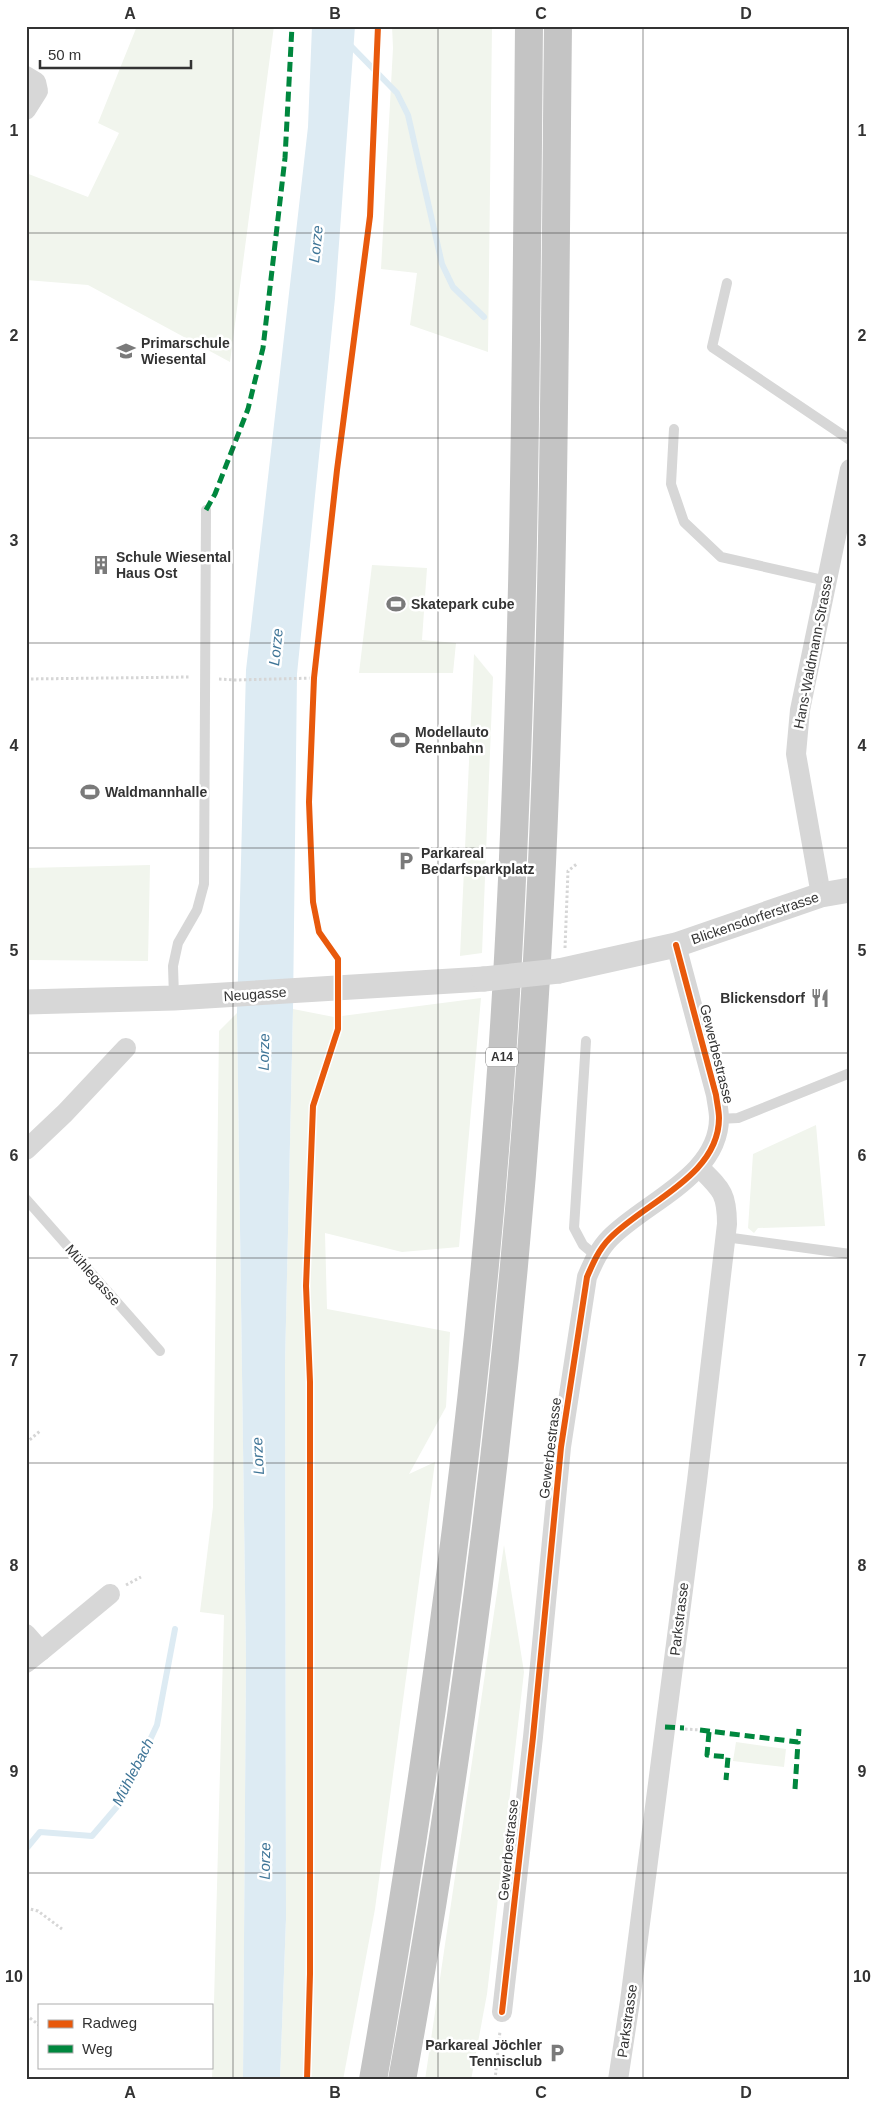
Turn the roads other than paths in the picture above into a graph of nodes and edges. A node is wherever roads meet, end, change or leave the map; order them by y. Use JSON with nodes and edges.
{"nodes":[{"id":1,"x":529,"y":26,"type":"edge"},
{"id":2,"x":558,"y":26,"type":"edge"},
{"id":3,"x":26,"y":76,"type":"edge"},
{"id":4,"x":26,"y":110,"type":"edge"},
{"id":5,"x":727,"y":283,"type":"dead end"},
{"id":6,"x":674,"y":429,"type":"dead end"},
{"id":7,"x":850,"y":440,"type":"edge"},
{"id":8,"x":850,"y":469,"type":"edge"},
{"id":9,"x":206,"y":510,"type":"dead end"},
{"id":10,"x":827,"y":581,"type":"junction"},
{"id":11,"x":850,"y":890,"type":"edge"},
{"id":12,"x":821,"y":895,"type":"junction"},
{"id":13,"x":676,"y":945,"type":"junction"},
{"id":14,"x":484,"y":979,"type":"joint"},
{"id":15,"x":174,"y":998,"type":"junction"},
{"id":16,"x":26,"y":1002,"type":"edge"},
{"id":17,"x":586,"y":1041,"type":"dead end"},
{"id":18,"x":126,"y":1048,"type":"dead end"},
{"id":19,"x":850,"y":1073,"type":"edge"},
{"id":20,"x":719,"y":1119,"type":"junction"},
{"id":21,"x":26,"y":1150,"type":"edge"},
{"id":22,"x":700,"y":1168,"type":"junction"},
{"id":23,"x":26,"y":1199,"type":"edge"},
{"id":24,"x":725,"y":1237,"type":"junction"},
{"id":25,"x":850,"y":1254,"type":"edge"},
{"id":26,"x":596,"y":1256,"type":"junction"},
{"id":27,"x":160,"y":1351,"type":"dead end"},
{"id":28,"x":110,"y":1594,"type":"dead end"},
{"id":29,"x":26,"y":1634,"type":"edge"},
{"id":30,"x":34,"y":1657,"type":"edge"},
{"id":31,"x":502,"y":2012,"type":"road end"},
{"id":32,"x":373,"y":2080,"type":"edge"},
{"id":33,"x":402,"y":2080,"type":"edge"},
{"id":34,"x":618,"y":2080,"type":"edge"}],
"edges":[{"from":1,"to":32,"type":"highway","number":"A14"},
{"from":2,"to":33,"type":"highway","number":"A14"},
{"from":3,"to":4,"type":"street"},
{"from":5,"to":7,"type":"lane"},
{"from":6,"to":10,"type":"lane"},
{"from":8,"to":10,"type":"street","name":"Hans-Waldmann-Strasse"},
{"from":9,"to":15,"type":"lane"},
{"from":10,"to":12,"type":"street","name":"Hans-Waldmann-Strasse"},
{"from":11,"to":12,"type":"street","name":"Blickensdorferstrasse"},
{"from":12,"to":13,"type":"street","name":"Blickensdorferstrasse"},
{"from":13,"to":14,"type":"street","name":"Blickensdorferstrasse","bridge":true},
{"from":13,"to":20,"type":"street","name":"Gewerbestrasse"},
{"from":14,"to":15,"type":"street","name":"Neugasse"},
{"from":15,"to":16,"type":"street","name":"Neugasse"},
{"from":17,"to":26,"type":"lane"},
{"from":18,"to":21,"type":"street"},
{"from":19,"to":20,"type":"lane"},
{"from":20,"to":22,"type":"street","name":"Gewerbestrasse"},
{"from":22,"to":24,"type":"street","name":"Parkstrasse"},
{"from":22,"to":26,"type":"street","name":"Gewerbestrasse"},
{"from":23,"to":27,"type":"lane","name":"Mühlegasse"},
{"from":24,"to":25,"type":"lane"},
{"from":24,"to":34,"type":"street","name":"Parkstrasse"},
{"from":26,"to":31,"type":"street","name":"Gewerbestrasse"},
{"from":28,"to":30,"type":"street"},
{"from":29,"to":30,"type":"street"}]}
